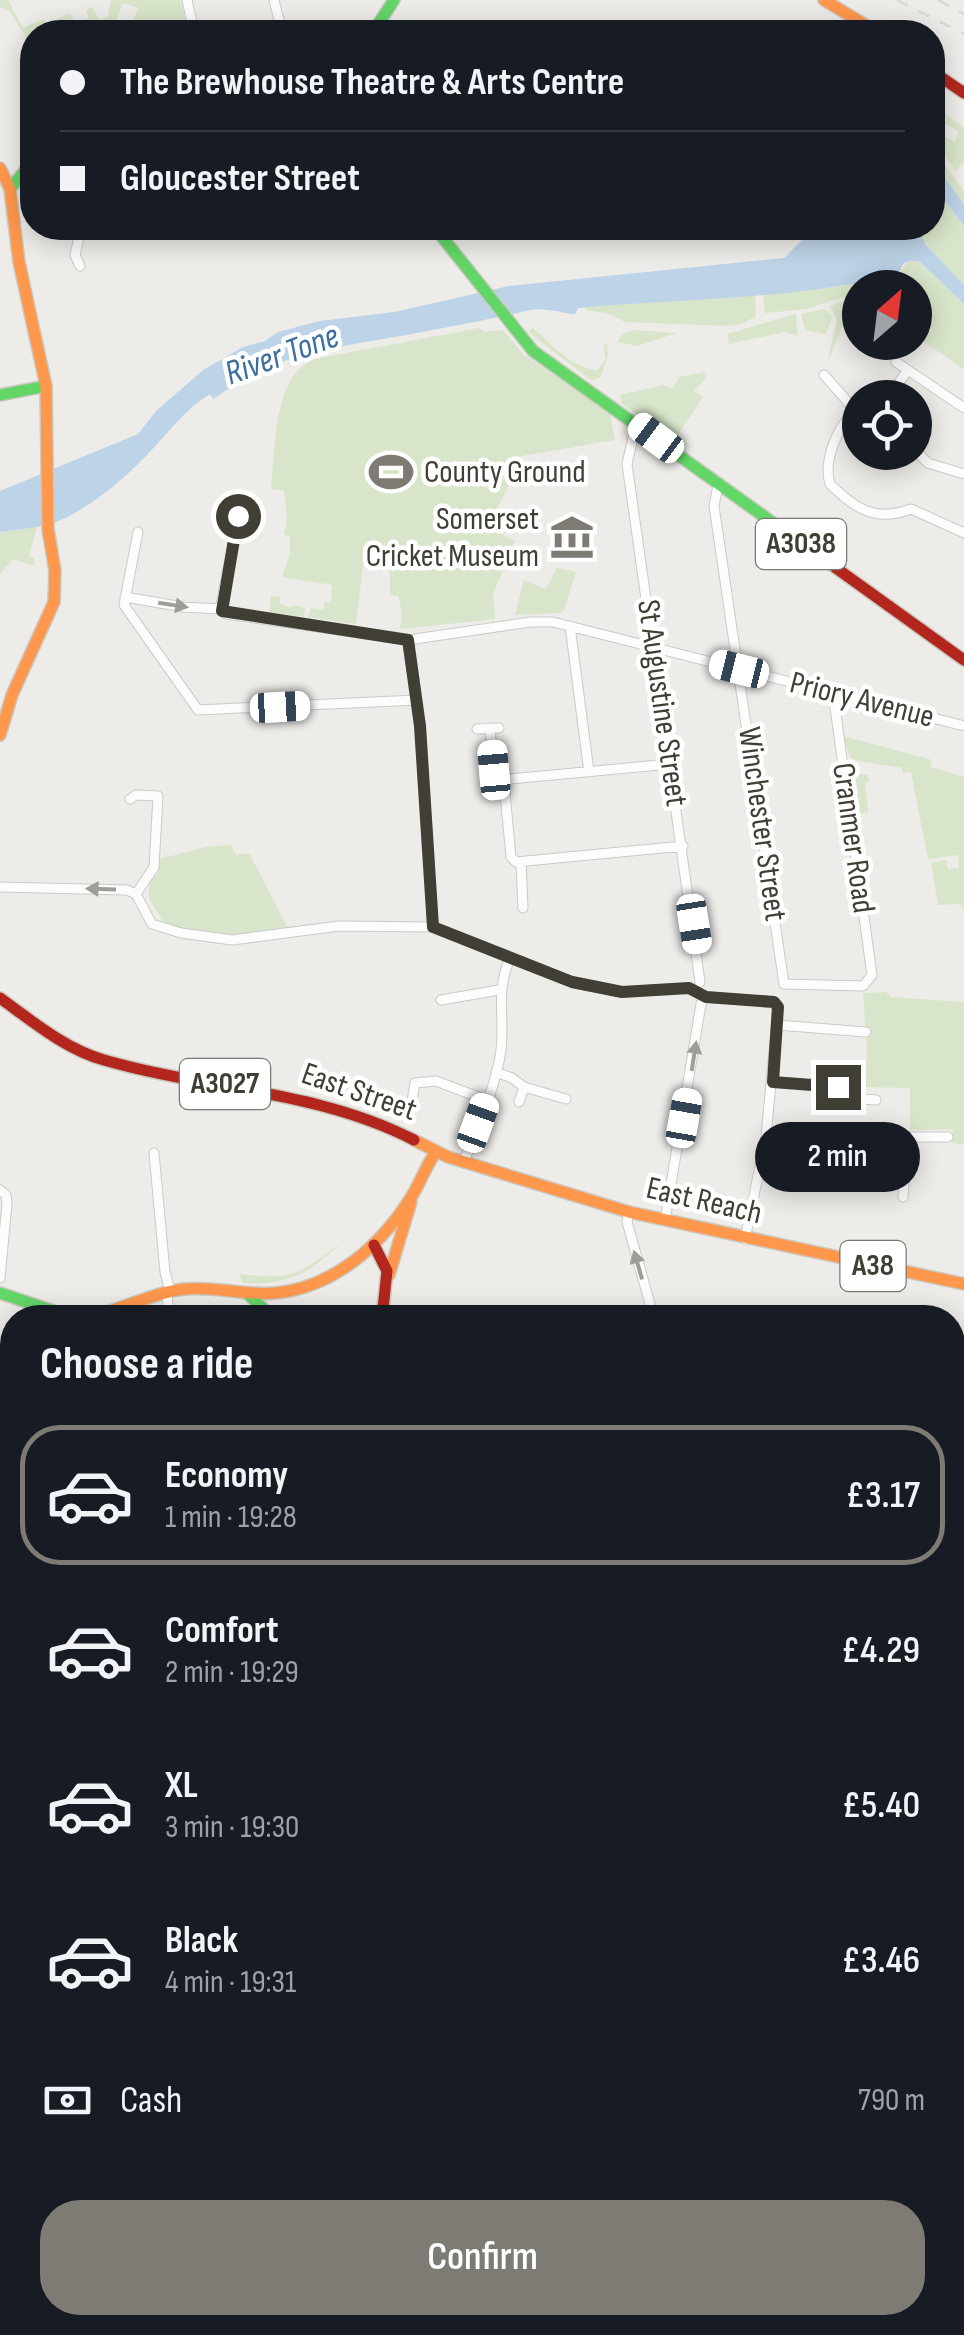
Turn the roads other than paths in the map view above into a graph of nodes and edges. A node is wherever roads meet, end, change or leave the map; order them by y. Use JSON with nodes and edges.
{"nodes":[{"id":1,"x":824,"y":0,"type":"edge"},
{"id":2,"x":857,"y":20,"type":"edge"},
{"id":3,"x":0,"y":168,"type":"edge"},
{"id":4,"x":5,"y":192,"type":"edge"},
{"id":5,"x":78,"y":240,"type":"edge"},
{"id":6,"x":444,"y":240,"type":"edge"},
{"id":7,"x":80,"y":266,"type":"dead end"},
{"id":8,"x":896,"y":362,"type":"dead end"},
{"id":9,"x":908,"y":370,"type":"junction"},
{"id":10,"x":824,"y":375,"type":"dead end"},
{"id":11,"x":901,"y":380,"type":"edge"},
{"id":12,"x":46,"y":386,"type":"junction"},
{"id":13,"x":0,"y":394,"type":"edge"},
{"id":14,"x":842,"y":394,"type":"edge"},
{"id":15,"x":964,"y":408,"type":"edge"},
{"id":16,"x":640,"y":426,"type":"junction"},
{"id":17,"x":842,"y":429,"type":"edge"},
{"id":18,"x":932,"y":464,"type":"edge"},
{"id":19,"x":964,"y":474,"type":"edge"},
{"id":20,"x":718,"y":486,"type":"junction"},
{"id":21,"x":238,"y":516,"type":"dead end"},
{"id":22,"x":136,"y":533,"type":"dead end"},
{"id":23,"x":964,"y":533,"type":"edge"},
{"id":24,"x":126,"y":597,"type":"junction"},
{"id":25,"x":220,"y":609,"type":"junction"},
{"id":26,"x":570,"y":626,"type":"junction"},
{"id":27,"x":408,"y":640,"type":"junction"},
{"id":28,"x":653,"y":647,"type":"junction"},
{"id":29,"x":964,"y":660,"type":"edge"},
{"id":30,"x":739,"y":669,"type":"junction"},
{"id":31,"x":833,"y":692,"type":"junction"},
{"id":32,"x":417,"y":700,"type":"junction"},
{"id":33,"x":964,"y":726,"type":"edge"},
{"id":34,"x":476,"y":729,"type":"dead end"},
{"id":35,"x":0,"y":735,"type":"edge"},
{"id":36,"x":670,"y":764,"type":"junction"},
{"id":37,"x":589,"y":772,"type":"junction"},
{"id":38,"x":504,"y":783,"type":"junction"},
{"id":39,"x":130,"y":798,"type":"dead end"},
{"id":40,"x":683,"y":846,"type":"junction"},
{"id":41,"x":518,"y":862,"type":"junction"},
{"id":42,"x":0,"y":886,"type":"edge"},
{"id":43,"x":136,"y":894,"type":"junction"},
{"id":44,"x":523,"y":908,"type":"dead end"},
{"id":45,"x":433,"y":927,"type":"junction"},
{"id":46,"x":510,"y":958,"type":"junction"},
{"id":47,"x":869,"y":983,"type":"joint"},
{"id":48,"x":454,"y":988,"type":"dead end"},
{"id":49,"x":499,"y":990,"type":"junction"},
{"id":50,"x":698,"y":990,"type":"junction"},
{"id":51,"x":0,"y":998,"type":"edge"},
{"id":52,"x":441,"y":1000,"type":"dead end"},
{"id":53,"x":455,"y":1000,"type":"junction"},
{"id":54,"x":777,"y":1025,"type":"junction"},
{"id":55,"x":866,"y":1032,"type":"dead end"},
{"id":56,"x":414,"y":1068,"type":"dead end"},
{"id":57,"x":840,"y":1070,"type":"dead end"},
{"id":58,"x":496,"y":1072,"type":"junction"},
{"id":59,"x":415,"y":1082,"type":"junction"},
{"id":60,"x":556,"y":1082,"type":"dead end"},
{"id":61,"x":773,"y":1082,"type":"junction"},
{"id":62,"x":524,"y":1087,"type":"junction"},
{"id":63,"x":838,"y":1087,"type":"junction"},
{"id":64,"x":553,"y":1094,"type":"junction"},
{"id":65,"x":566,"y":1098,"type":"dead end"},
{"id":66,"x":486,"y":1100,"type":"junction"},
{"id":67,"x":876,"y":1100,"type":"dead end"},
{"id":68,"x":412,"y":1101,"type":"dead end"},
{"id":69,"x":519,"y":1102,"type":"dead end"},
{"id":70,"x":948,"y":1137,"type":"dead end"},
{"id":71,"x":766,"y":1138,"type":"junction"},
{"id":72,"x":907,"y":1138,"type":"junction"},
{"id":73,"x":436,"y":1152,"type":"junction"},
{"id":74,"x":154,"y":1153,"type":"dead end"},
{"id":75,"x":464,"y":1162,"type":"junction"},
{"id":76,"x":0,"y":1190,"type":"edge"},
{"id":77,"x":412,"y":1195,"type":"junction"},
{"id":78,"x":903,"y":1196,"type":"dead end"},
{"id":79,"x":629,"y":1212,"type":"junction"},
{"id":80,"x":665,"y":1220,"type":"junction"},
{"id":81,"x":745,"y":1240,"type":"junction"},
{"id":82,"x":374,"y":1245,"type":"junction"},
{"id":83,"x":389,"y":1275,"type":"junction"},
{"id":84,"x":0,"y":1278,"type":"edge"},
{"id":85,"x":964,"y":1284,"type":"edge"},
{"id":86,"x":169,"y":1292,"type":"junction"},
{"id":87,"x":247,"y":1293,"type":"junction"},
{"id":88,"x":276,"y":1293,"type":"junction"},
{"id":89,"x":136,"y":1305,"type":"edge"},
{"id":90,"x":169,"y":1305,"type":"edge"},
{"id":91,"x":261,"y":1305,"type":"edge"},
{"id":92,"x":275,"y":1305,"type":"edge"},
{"id":93,"x":384,"y":1305,"type":"edge"},
{"id":94,"x":650,"y":1305,"type":"edge"}],
"edges":[{"from":1,"to":2,"type":"main road"},
{"from":3,"to":4,"type":"main road"},
{"from":4,"to":12,"type":"main road"},
{"from":5,"to":7,"type":"street"},
{"from":6,"to":16,"type":"main road","number":"A3038"},
{"from":8,"to":9,"type":"street"},
{"from":9,"to":11,"type":"street"},
{"from":9,"to":15,"type":"street"},
{"from":10,"to":14,"type":"street"},
{"from":12,"to":13,"type":"main road"},
{"from":12,"to":35,"type":"main road"},
{"from":16,"to":20,"type":"main road","number":"A3038"},
{"from":16,"to":28,"type":"street","name":"St Augustine Street"},
{"from":17,"to":23,"type":"street"},
{"from":18,"to":19,"type":"street"},
{"from":20,"to":29,"type":"main road","number":"A3038"},
{"from":20,"to":30,"type":"street","name":"Winchester Street"},
{"from":21,"to":25,"type":"street"},
{"from":22,"to":24,"type":"street"},
{"from":24,"to":25,"type":"street","name":"Priory Avenue","one_way":true},
{"from":24,"to":32,"type":"street"},
{"from":25,"to":27,"type":"street","name":"Priory Avenue"},
{"from":26,"to":27,"type":"street","name":"Priory Avenue"},
{"from":26,"to":28,"type":"street","name":"Priory Avenue"},
{"from":26,"to":37,"type":"street"},
{"from":27,"to":32,"type":"street"},
{"from":28,"to":30,"type":"street","name":"Priory Avenue"},
{"from":28,"to":36,"type":"street","name":"St Augustine Street"},
{"from":30,"to":31,"type":"street","name":"Priory Avenue"},
{"from":30,"to":47,"type":"street","name":"Winchester Street"},
{"from":31,"to":33,"type":"street","name":"Priory Avenue"},
{"from":31,"to":47,"type":"street","name":"Cranmer Road"},
{"from":32,"to":45,"type":"street"},
{"from":34,"to":38,"type":"street"},
{"from":36,"to":37,"type":"street"},
{"from":36,"to":40,"type":"street","name":"St Augustine Street"},
{"from":37,"to":38,"type":"street"},
{"from":38,"to":41,"type":"street"},
{"from":39,"to":43,"type":"street"},
{"from":40,"to":41,"type":"street"},
{"from":40,"to":50,"type":"street","name":"St Augustine Street"},
{"from":41,"to":44,"type":"street"},
{"from":43,"to":42,"type":"street","one_way":true},
{"from":43,"to":45,"type":"street"},
{"from":45,"to":46,"type":"street"},
{"from":46,"to":49,"type":"street"},
{"from":46,"to":50,"type":"street"},
{"from":48,"to":53,"type":"street"},
{"from":49,"to":53,"type":"street"},
{"from":49,"to":58,"type":"street"},
{"from":50,"to":54,"type":"street"},
{"from":80,"to":50,"type":"street","one_way":true},
{"from":51,"to":73,"type":"main road","name":"East Street","number":"A3027"},
{"from":52,"to":53,"type":"street"},
{"from":54,"to":55,"type":"street"},
{"from":54,"to":61,"type":"street"},
{"from":56,"to":59,"type":"street"},
{"from":57,"to":63,"type":"street"},
{"from":58,"to":62,"type":"street"},
{"from":58,"to":66,"type":"street"},
{"from":59,"to":66,"type":"street"},
{"from":59,"to":68,"type":"street"},
{"from":60,"to":64,"type":"street"},
{"from":61,"to":63,"type":"street"},
{"from":61,"to":71,"type":"street"},
{"from":62,"to":64,"type":"street"},
{"from":62,"to":69,"type":"street"},
{"from":63,"to":67,"type":"street"},
{"from":64,"to":65,"type":"street"},
{"from":66,"to":75,"type":"street"},
{"from":70,"to":72,"type":"street"},
{"from":71,"to":72,"type":"street"},
{"from":71,"to":81,"type":"street"},
{"from":72,"to":78,"type":"street"},
{"from":73,"to":75,"type":"main road","name":"East Reach","number":"A38"},
{"from":73,"to":77,"type":"main road"},
{"from":74,"to":86,"type":"street"},
{"from":75,"to":79,"type":"main road","name":"East Reach","number":"A38"},
{"from":76,"to":84,"type":"street"},
{"from":77,"to":82,"type":"main road"},
{"from":77,"to":83,"type":"main road"},
{"from":79,"to":80,"type":"main road","name":"East Reach","number":"A38"},
{"from":94,"to":79,"type":"street","one_way":true},
{"from":80,"to":81,"type":"main road","name":"East Reach","number":"A38"},
{"from":81,"to":85,"type":"main road","name":"East Reach","number":"A38"},
{"from":82,"to":83,"type":"main road"},
{"from":82,"to":88,"type":"main road"},
{"from":83,"to":93,"type":"main road"},
{"from":86,"to":87,"type":"main road"},
{"from":86,"to":89,"type":"main road"},
{"from":86,"to":90,"type":"street"},
{"from":87,"to":88,"type":"main road"},
{"from":87,"to":91,"type":"main road"},
{"from":88,"to":92,"type":"main road"}]}
